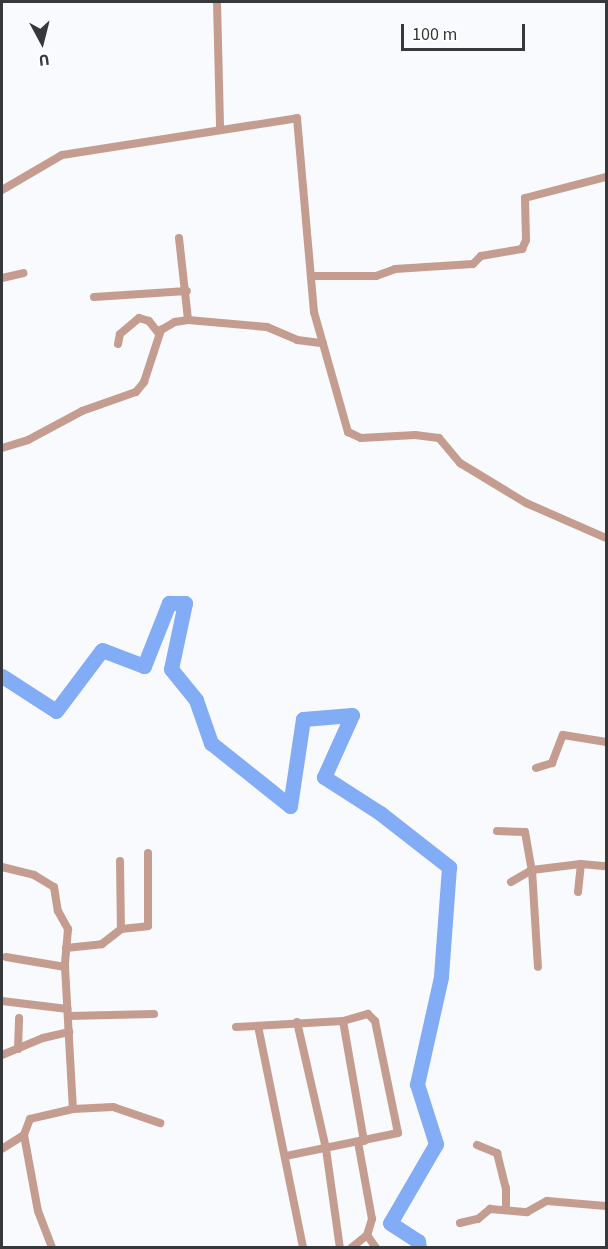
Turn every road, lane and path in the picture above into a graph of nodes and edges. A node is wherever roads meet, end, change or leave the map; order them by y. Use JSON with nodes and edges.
{"nodes":[{"id":1,"x":217,"y":2,"type":"edge"},
{"id":2,"x":220,"y":129,"type":"junction"},
{"id":3,"x":606,"y":177,"type":"edge"},
{"id":4,"x":2,"y":190,"type":"edge"},
{"id":5,"x":179,"y":238,"type":"dead end"},
{"id":6,"x":23,"y":273,"type":"dead end"},
{"id":7,"x":311,"y":276,"type":"junction"},
{"id":8,"x":2,"y":278,"type":"edge"},
{"id":9,"x":187,"y":291,"type":"junction"},
{"id":10,"x":94,"y":297,"type":"dead end"},
{"id":11,"x":188,"y":320,"type":"junction"},
{"id":12,"x":159,"y":334,"type":"junction"},
{"id":13,"x":323,"y":343,"type":"junction"},
{"id":14,"x":118,"y":344,"type":"dead end"},
{"id":15,"x":2,"y":448,"type":"edge"},
{"id":16,"x":606,"y":538,"type":"edge"},
{"id":17,"x":606,"y":742,"type":"edge"},
{"id":18,"x":536,"y":768,"type":"dead end"},
{"id":19,"x":497,"y":831,"type":"dead end"},
{"id":20,"x":148,"y":853,"type":"dead end"},
{"id":21,"x":120,"y":861,"type":"dead end"},
{"id":22,"x":581,"y":864,"type":"junction"},
{"id":23,"x":606,"y":866,"type":"edge"},
{"id":24,"x":2,"y":867,"type":"edge"},
{"id":25,"x":532,"y":870,"type":"junction"},
{"id":26,"x":511,"y":882,"type":"dead end"},
{"id":27,"x":578,"y":892,"type":"dead end"},
{"id":28,"x":121,"y":929,"type":"junction"},
{"id":29,"x":66,"y":948,"type":"junction"},
{"id":30,"x":6,"y":957,"type":"dead end"},
{"id":31,"x":65,"y":967,"type":"junction"},
{"id":32,"x":538,"y":967,"type":"dead end"},
{"id":33,"x":2,"y":1001,"type":"edge"},
{"id":34,"x":68,"y":1013,"type":"junction"},
{"id":35,"x":154,"y":1014,"type":"dead end"},
{"id":36,"x":19,"y":1018,"type":"dead end"},
{"id":37,"x":343,"y":1021,"type":"junction"},
{"id":38,"x":297,"y":1022,"type":"junction"},
{"id":39,"x":258,"y":1026,"type":"junction"},
{"id":40,"x":236,"y":1027,"type":"dead end"},
{"id":41,"x":69,"y":1032,"type":"junction"},
{"id":42,"x":18,"y":1048,"type":"junction"},
{"id":43,"x":2,"y":1055,"type":"edge"},
{"id":44,"x":73,"y":1110,"type":"junction"},
{"id":45,"x":160,"y":1123,"type":"dead end"},
{"id":46,"x":24,"y":1135,"type":"junction"},
{"id":47,"x":361,"y":1142,"type":"junction"},
{"id":48,"x":477,"y":1145,"type":"dead end"},
{"id":49,"x":2,"y":1149,"type":"edge"},
{"id":50,"x":326,"y":1149,"type":"junction"},
{"id":51,"x":286,"y":1156,"type":"junction"},
{"id":52,"x":606,"y":1206,"type":"edge"},
{"id":53,"x":506,"y":1209,"type":"junction"},
{"id":54,"x":460,"y":1223,"type":"dead end"},
{"id":55,"x":367,"y":1235,"type":"junction"},
{"id":56,"x":52,"y":1248,"type":"edge"},
{"id":57,"x":303,"y":1248,"type":"edge"},
{"id":58,"x":340,"y":1248,"type":"edge"},
{"id":59,"x":351,"y":1248,"type":"edge"},
{"id":60,"x":376,"y":1248,"type":"edge"}],
"edges":[{"from":1,"to":2,"type":"street"},
{"from":2,"to":4,"type":"street"},
{"from":2,"to":7,"type":"street"},
{"from":3,"to":7,"type":"street"},
{"from":5,"to":9,"type":"street"},
{"from":6,"to":8,"type":"street"},
{"from":7,"to":13,"type":"street"},
{"from":9,"to":10,"type":"street"},
{"from":9,"to":11,"type":"street"},
{"from":11,"to":12,"type":"street"},
{"from":11,"to":13,"type":"street"},
{"from":12,"to":14,"type":"street"},
{"from":12,"to":15,"type":"street"},
{"from":13,"to":16,"type":"street"},
{"from":17,"to":18,"type":"street"},
{"from":19,"to":25,"type":"street"},
{"from":20,"to":28,"type":"street"},
{"from":21,"to":28,"type":"street"},
{"from":22,"to":23,"type":"street"},
{"from":22,"to":25,"type":"street"},
{"from":22,"to":27,"type":"street"},
{"from":24,"to":29,"type":"street"},
{"from":25,"to":26,"type":"street"},
{"from":25,"to":32,"type":"street"},
{"from":28,"to":29,"type":"street"},
{"from":29,"to":31,"type":"street"},
{"from":30,"to":31,"type":"street"},
{"from":31,"to":34,"type":"street"},
{"from":33,"to":34,"type":"street"},
{"from":34,"to":35,"type":"street"},
{"from":34,"to":41,"type":"street"},
{"from":36,"to":42,"type":"street"},
{"from":37,"to":38,"type":"street"},
{"from":37,"to":47,"type":"street"},
{"from":37,"to":47,"type":"street"},
{"from":38,"to":39,"type":"street"},
{"from":38,"to":50,"type":"street"},
{"from":39,"to":40,"type":"street"},
{"from":39,"to":51,"type":"street"},
{"from":41,"to":42,"type":"street"},
{"from":41,"to":44,"type":"street"},
{"from":42,"to":43,"type":"street"},
{"from":44,"to":45,"type":"street"},
{"from":44,"to":46,"type":"street"},
{"from":46,"to":49,"type":"street"},
{"from":46,"to":56,"type":"street"},
{"from":47,"to":50,"type":"street"},
{"from":47,"to":55,"type":"street"},
{"from":48,"to":53,"type":"street"},
{"from":50,"to":51,"type":"street"},
{"from":50,"to":58,"type":"street"},
{"from":51,"to":57,"type":"street"},
{"from":52,"to":53,"type":"street"},
{"from":53,"to":54,"type":"street"},
{"from":55,"to":59,"type":"street"},
{"from":55,"to":60,"type":"street"}]}
